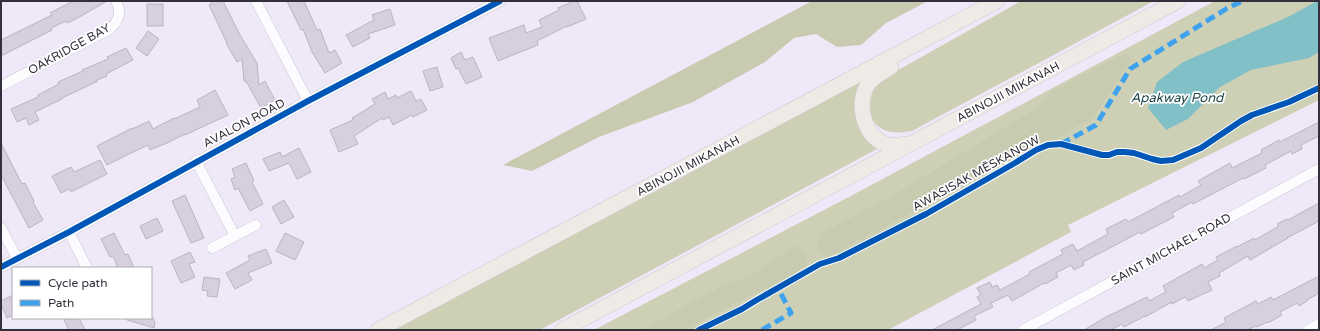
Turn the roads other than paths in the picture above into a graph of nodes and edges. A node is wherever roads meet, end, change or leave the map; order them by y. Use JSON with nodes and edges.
{"nodes":[{"id":1,"x":116,"y":1,"type":"edge"},
{"id":2,"x":256,"y":1,"type":"edge"},
{"id":3,"x":500,"y":1,"type":"edge"},
{"id":4,"x":997,"y":1,"type":"edge"},
{"id":5,"x":1001,"y":1,"type":"edge"},
{"id":6,"x":1178,"y":1,"type":"edge"},
{"id":7,"x":1,"y":86,"type":"edge"},
{"id":8,"x":308,"y":101,"type":"junction"},
{"id":9,"x":913,"y":143,"type":"junction"},
{"id":10,"x":196,"y":161,"type":"junction"},
{"id":11,"x":1319,"y":169,"type":"edge"},
{"id":12,"x":256,"y":225,"type":"dead end"},
{"id":13,"x":1,"y":228,"type":"edge"},
{"id":14,"x":68,"y":232,"type":"junction"},
{"id":15,"x":235,"y":236,"type":"junction"},
{"id":16,"x":212,"y":248,"type":"dead end"},
{"id":17,"x":18,"y":258,"type":"junction"},
{"id":18,"x":1,"y":267,"type":"edge"},
{"id":19,"x":86,"y":267,"type":"edge"},
{"id":20,"x":1319,"y":324,"type":"edge"},
{"id":21,"x":1039,"y":326,"type":"edge"},
{"id":22,"x":378,"y":330,"type":"edge"},
{"id":23,"x":562,"y":330,"type":"edge"},
{"id":24,"x":1023,"y":330,"type":"edge"},
{"id":25,"x":1308,"y":330,"type":"edge"}],
"edges":[{"from":1,"to":7,"type":"street","name":"OAKRIDGE BAY"},
{"from":2,"to":8,"type":"street"},
{"from":3,"to":8,"type":"street","name":"AVALON ROAD"},
{"from":4,"to":22,"type":"main road","name":"ABINOJII MIKANAH"},
{"from":5,"to":9,"type":"main road"},
{"from":6,"to":9,"type":"main road","name":"ABINOJII MIKANAH"},
{"from":8,"to":10,"type":"street","name":"AVALON ROAD"},
{"from":9,"to":23,"type":"main road","name":"ABINOJII MIKANAH"},
{"from":10,"to":14,"type":"street","name":"AVALON ROAD"},
{"from":10,"to":15,"type":"street"},
{"from":11,"to":21,"type":"street","name":"SAINT MICHAEL ROAD"},
{"from":12,"to":15,"type":"street"},
{"from":13,"to":17,"type":"street"},
{"from":14,"to":17,"type":"street","name":"AVALON ROAD"},
{"from":14,"to":19,"type":"street"},
{"from":15,"to":16,"type":"street"},
{"from":17,"to":18,"type":"street","name":"AVALON ROAD"},
{"from":20,"to":25,"type":"street"},
{"from":21,"to":24,"type":"street","name":"SAINT MICHAEL ROAD"}]}
